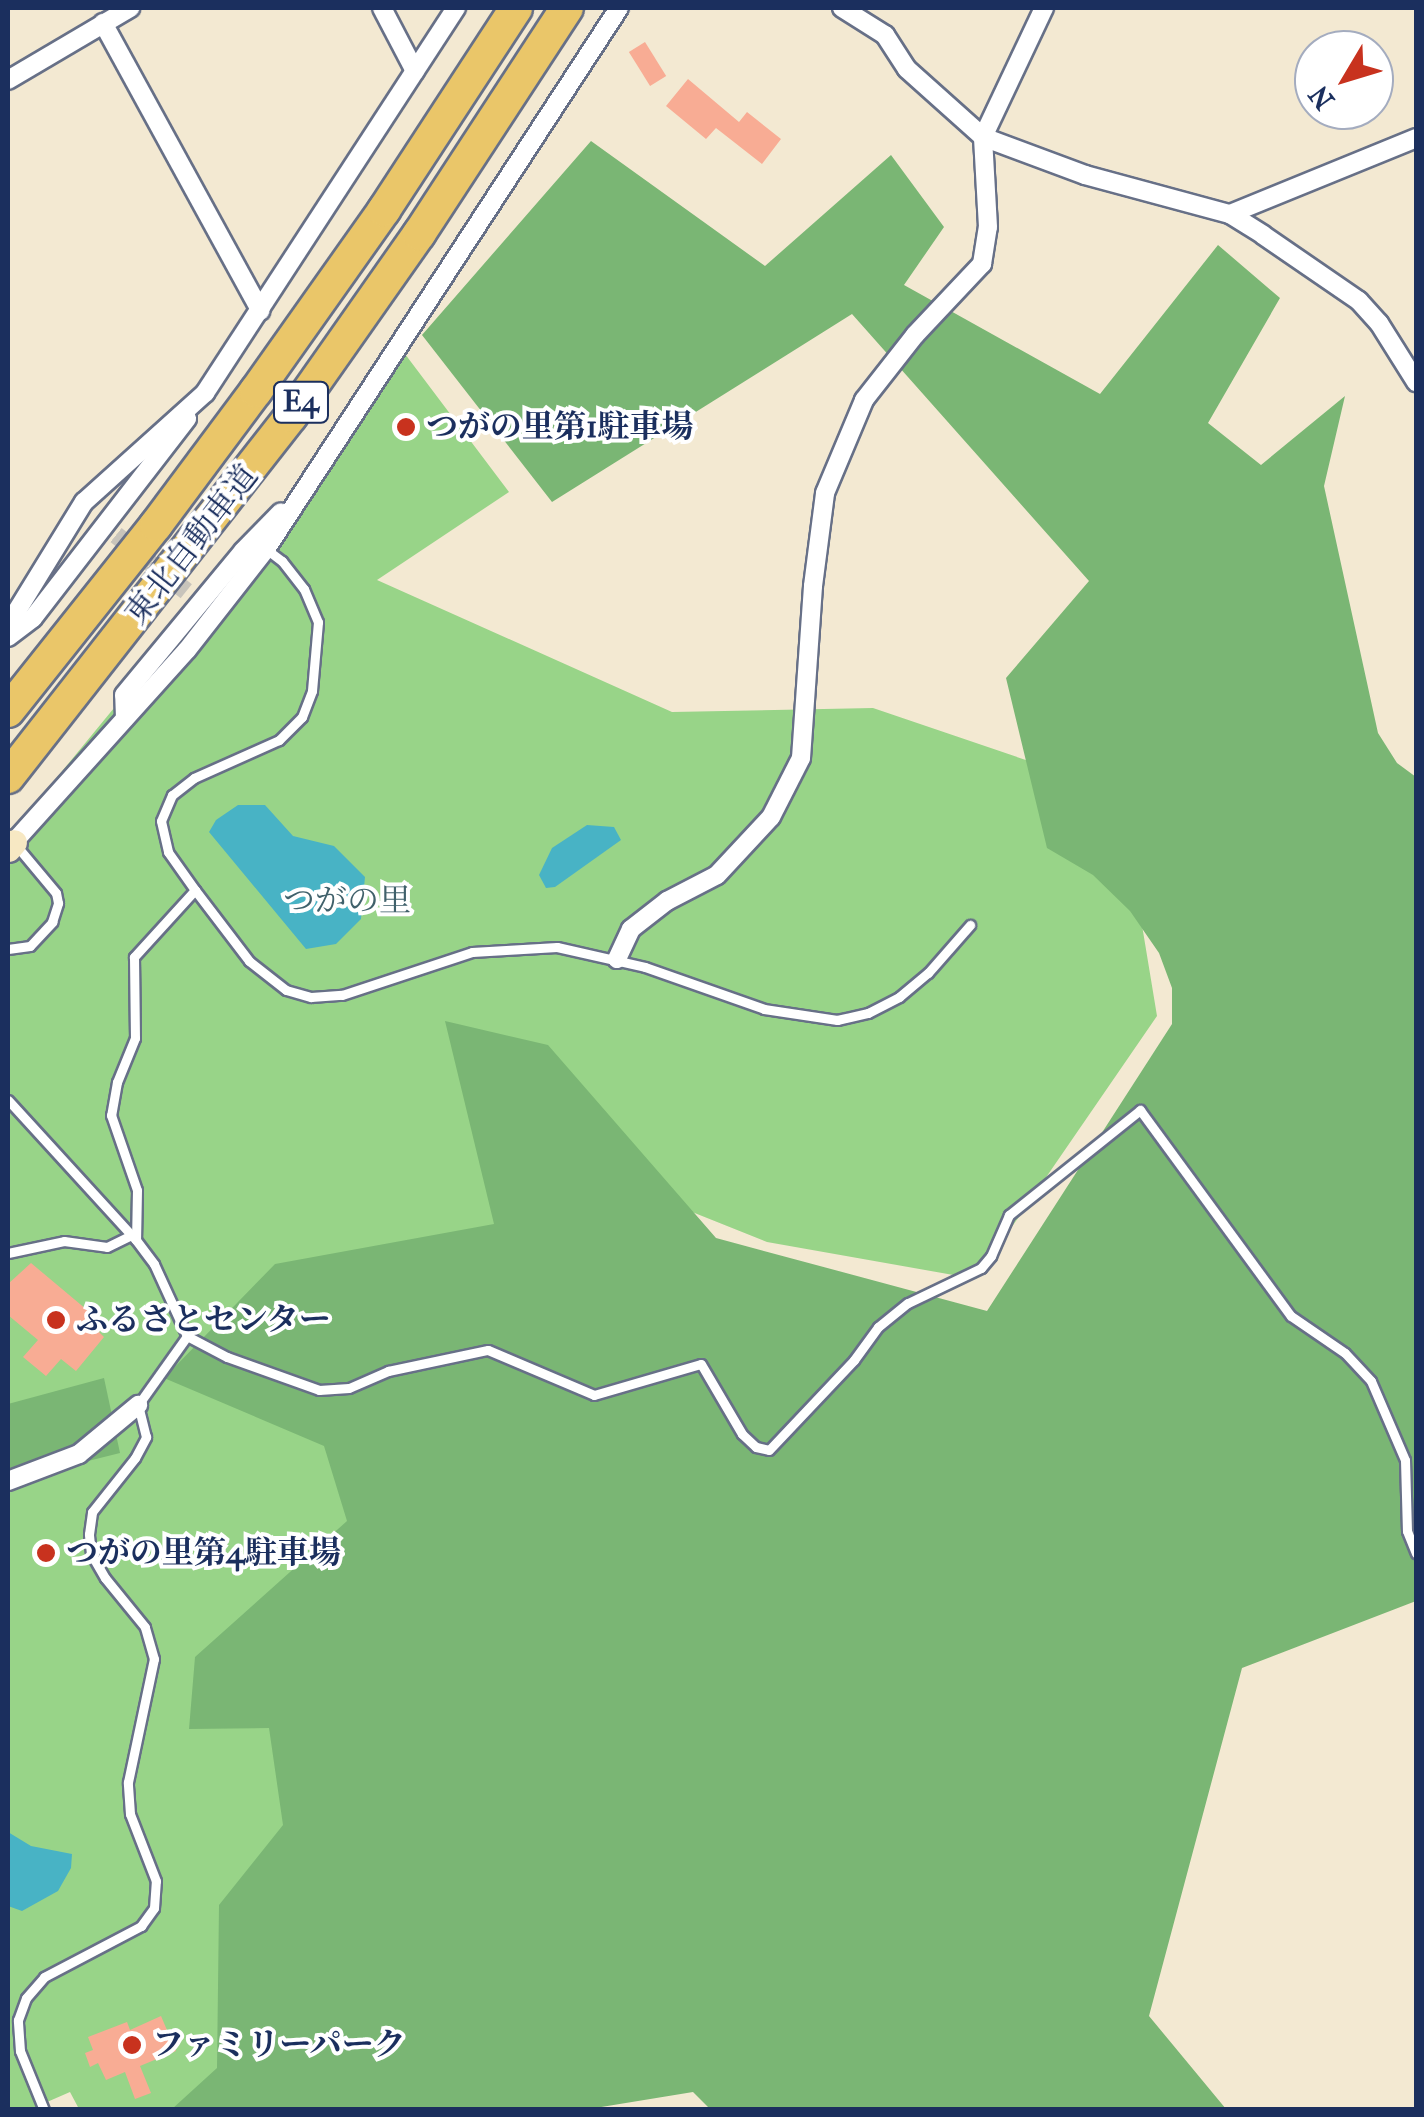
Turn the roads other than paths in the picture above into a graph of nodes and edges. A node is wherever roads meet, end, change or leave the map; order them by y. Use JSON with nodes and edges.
{"nodes":[{"id":1,"x":126,"y":8,"type":"edge"},
{"id":2,"x":382,"y":8,"type":"edge"},
{"id":3,"x":456,"y":8,"type":"edge"},
{"id":4,"x":516,"y":8,"type":"edge"},
{"id":5,"x":568,"y":8,"type":"edge"},
{"id":6,"x":619,"y":8,"type":"edge"},
{"id":7,"x":842,"y":8,"type":"edge"},
{"id":8,"x":1044,"y":8,"type":"edge"},
{"id":9,"x":102,"y":23,"type":"junction"},
{"id":10,"x":415,"y":71,"type":"junction"},
{"id":11,"x":8,"y":80,"type":"edge"},
{"id":12,"x":983,"y":137,"type":"junction"},
{"id":13,"x":1416,"y":138,"type":"edge"},
{"id":14,"x":1230,"y":214,"type":"junction"},
{"id":15,"x":261,"y":311,"type":"junction"},
{"id":16,"x":1416,"y":382,"type":"edge"},
{"id":17,"x":205,"y":393,"type":"junction"},
{"id":18,"x":306,"y":487,"type":"junction"},
{"id":19,"x":266,"y":550,"type":"junction"},
{"id":20,"x":9,"y":634,"type":"edge"},
{"id":21,"x":8,"y":711,"type":"edge"},
{"id":22,"x":125,"y":718,"type":"junction"},
{"id":23,"x":8,"y":777,"type":"edge"},
{"id":24,"x":11,"y":845,"type":"edge"},
{"id":25,"x":195,"y":890,"type":"junction"},
{"id":26,"x":970,"y":925,"type":"dead end"},
{"id":27,"x":8,"y":950,"type":"edge"},
{"id":28,"x":616,"y":959,"type":"junction"},
{"id":29,"x":8,"y":1100,"type":"edge"},
{"id":30,"x":133,"y":1238,"type":"junction"},
{"id":31,"x":8,"y":1253,"type":"edge"},
{"id":32,"x":188,"y":1336,"type":"junction"},
{"id":33,"x":138,"y":1405,"type":"junction"},
{"id":34,"x":8,"y":1481,"type":"edge"},
{"id":35,"x":1416,"y":1553,"type":"edge"},
{"id":36,"x":44,"y":2110,"type":"edge"}],
"edges":[{"from":1,"to":9,"type":"street"},
{"from":2,"to":10,"type":"street"},
{"from":3,"to":10,"type":"street"},
{"from":4,"to":21,"type":"highway","name":"東北自動車道","number":"E4"},
{"from":5,"to":23,"type":"highway","name":"東北自動車道","number":"E4"},
{"from":6,"to":18,"type":"street"},
{"from":7,"to":12,"type":"street"},
{"from":8,"to":12,"type":"street"},
{"from":9,"to":11,"type":"street"},
{"from":9,"to":15,"type":"street"},
{"from":10,"to":15,"type":"street"},
{"from":12,"to":14,"type":"street"},
{"from":12,"to":28,"type":"street"},
{"from":13,"to":14,"type":"street"},
{"from":14,"to":16,"type":"street"},
{"from":15,"to":17,"type":"street"},
{"from":17,"to":20,"type":"street"},
{"from":17,"to":20,"type":"street"},
{"from":18,"to":19,"type":"street"},
{"from":18,"to":22,"type":"street"},
{"from":19,"to":22,"type":"street"},
{"from":19,"to":25,"type":"lane"},
{"from":22,"to":24,"type":"street"},
{"from":24,"to":27,"type":"lane"},
{"from":25,"to":28,"type":"lane"},
{"from":25,"to":30,"type":"lane"},
{"from":26,"to":28,"type":"lane"},
{"from":29,"to":30,"type":"lane"},
{"from":30,"to":31,"type":"lane"},
{"from":30,"to":32,"type":"lane"},
{"from":32,"to":33,"type":"lane"},
{"from":32,"to":35,"type":"lane"},
{"from":33,"to":34,"type":"street"},
{"from":33,"to":36,"type":"lane"}]}
